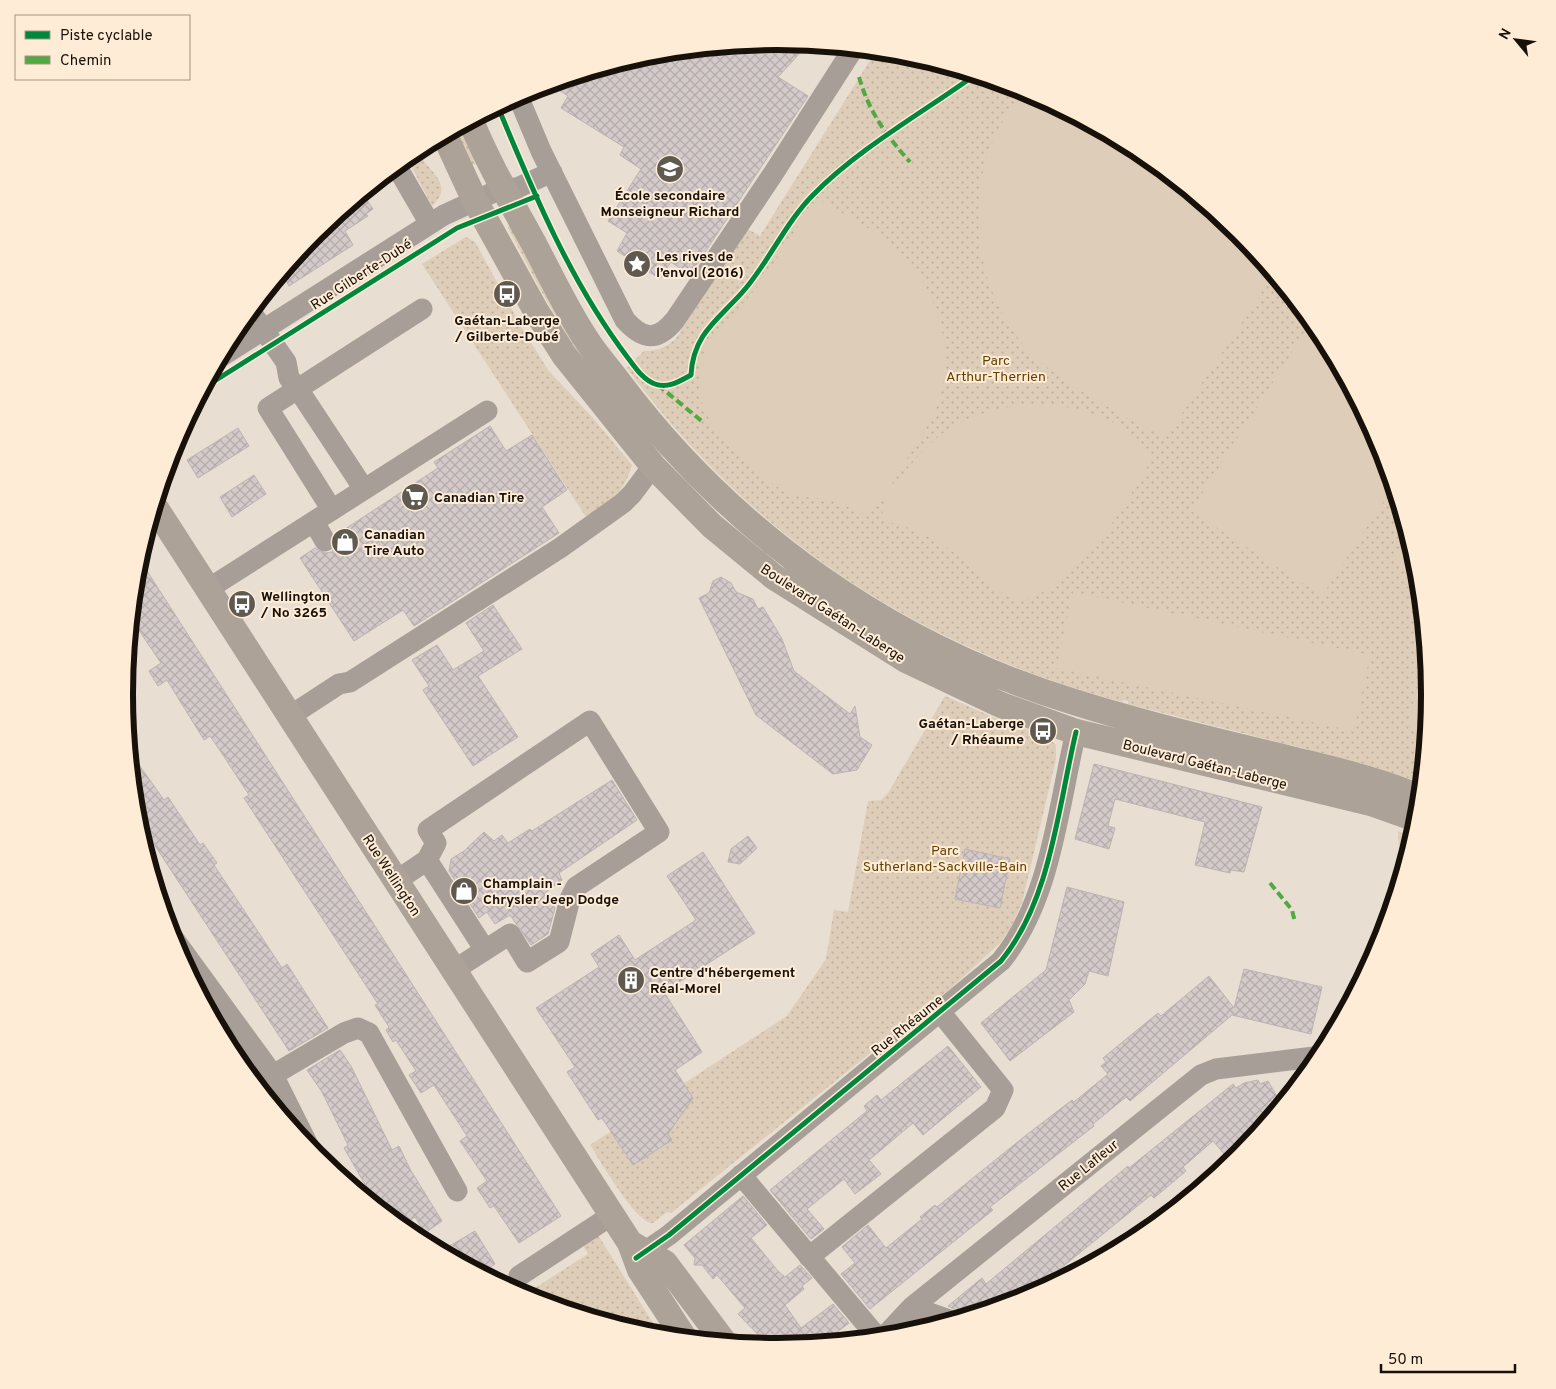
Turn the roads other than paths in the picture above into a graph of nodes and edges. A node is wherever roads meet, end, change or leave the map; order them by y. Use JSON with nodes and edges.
{"nodes":[{"id":1,"x":849,"y":55,"type":"edge"},
{"id":2,"x":521,"y":103,"type":"edge"},
{"id":3,"x":474,"y":126,"type":"edge"},
{"id":4,"x":447,"y":142,"type":"edge"},
{"id":5,"x":552,"y":172,"type":"junction"},
{"id":6,"x":401,"y":173,"type":"edge"},
{"id":7,"x":503,"y":188,"type":"junction"},
{"id":8,"x":474,"y":201,"type":"junction"},
{"id":9,"x":430,"y":224,"type":"junction"},
{"id":10,"x":422,"y":309,"type":"dead end"},
{"id":11,"x":255,"y":318,"type":"edge"},
{"id":12,"x":264,"y":329,"type":"junction"},
{"id":13,"x":235,"y":348,"type":"edge"},
{"id":14,"x":298,"y":388,"type":"junction"},
{"id":15,"x":487,"y":411,"type":"dead end"},
{"id":16,"x":650,"y":448,"type":"junction"},
{"id":17,"x":364,"y":489,"type":"junction"},
{"id":18,"x":332,"y":510,"type":"junction"},
{"id":19,"x":160,"y":513,"type":"edge"},
{"id":20,"x":314,"y":522,"type":"junction"},
{"id":21,"x":326,"y":541,"type":"dead end"},
{"id":22,"x":208,"y":589,"type":"junction"},
{"id":23,"x":290,"y":716,"type":"junction"},
{"id":24,"x":1076,"y":732,"type":"junction"},
{"id":25,"x":1414,"y":796,"type":"edge"},
{"id":26,"x":1411,"y":817,"type":"edge"},
{"id":27,"x":427,"y":860,"type":"junction"},
{"id":28,"x":396,"y":881,"type":"junction"},
{"id":29,"x":485,"y":950,"type":"junction"},
{"id":30,"x":194,"y":965,"type":"edge"},
{"id":31,"x":454,"y":970,"type":"junction"},
{"id":32,"x":941,"y":1013,"type":"junction"},
{"id":33,"x":1311,"y":1057,"type":"edge"},
{"id":34,"x":273,"y":1075,"type":"junction"},
{"id":35,"x":299,"y":1125,"type":"edge"},
{"id":36,"x":742,"y":1175,"type":"junction"},
{"id":37,"x":458,"y":1191,"type":"dead end"},
{"id":38,"x":612,"y":1215,"type":"junction"},
{"id":39,"x":637,"y":1251,"type":"junction"},
{"id":40,"x":810,"y":1257,"type":"junction"},
{"id":41,"x":519,"y":1276,"type":"dead end"},
{"id":42,"x":912,"y":1307,"type":"junction"},
{"id":43,"x":942,"y":1318,"type":"edge"},
{"id":44,"x":891,"y":1329,"type":"edge"},
{"id":45,"x":680,"y":1331,"type":"edge"},
{"id":46,"x":873,"y":1331,"type":"edge"},
{"id":47,"x":720,"y":1336,"type":"edge"}],
"edges":[{"from":1,"to":5,"type":"street"},
{"from":2,"to":5,"type":"street"},
{"from":3,"to":7,"type":"main road","name":"Boulevard Gaétan-Laberge"},
{"from":4,"to":8,"type":"main road","name":"Boulevard Gaétan-Laberge"},
{"from":5,"to":7,"type":"street","name":"Rue Gilberte-Dubé"},
{"from":6,"to":9,"type":"street"},
{"from":7,"to":8,"type":"street","name":"Rue Gilberte-Dubé"},
{"from":7,"to":16,"type":"main road","name":"Boulevard Gaétan-Laberge"},
{"from":8,"to":9,"type":"street","name":"Rue Gilberte-Dubé"},
{"from":8,"to":16,"type":"main road","name":"Boulevard Gaétan-Laberge"},
{"from":9,"to":12,"type":"street","name":"Rue Gilberte-Dubé"},
{"from":10,"to":14,"type":"street"},
{"from":11,"to":12,"type":"street"},
{"from":12,"to":13,"type":"street","name":"Rue Gilberte-Dubé"},
{"from":12,"to":14,"type":"street"},
{"from":14,"to":17,"type":"street"},
{"from":14,"to":18,"type":"street"},
{"from":15,"to":17,"type":"street"},
{"from":16,"to":23,"type":"street"},
{"from":16,"to":24,"type":"main road","name":"Boulevard Gaétan-Laberge"},
{"from":16,"to":25,"type":"main road","name":"Boulevard Gaétan-Laberge"},
{"from":17,"to":18,"type":"street"},
{"from":18,"to":20,"type":"street"},
{"from":19,"to":22,"type":"main road","name":"Rue Wellington"},
{"from":20,"to":21,"type":"street"},
{"from":20,"to":22,"type":"street"},
{"from":22,"to":23,"type":"main road","name":"Rue Wellington"},
{"from":23,"to":28,"type":"main road","name":"Rue Wellington"},
{"from":24,"to":26,"type":"main road","name":"Boulevard Gaétan-Laberge"},
{"from":24,"to":32,"type":"street","name":"Rue Rhéaume"},
{"from":27,"to":28,"type":"street"},
{"from":27,"to":29,"type":"street"},
{"from":27,"to":29,"type":"street"},
{"from":28,"to":31,"type":"main road","name":"Rue Wellington"},
{"from":29,"to":31,"type":"street"},
{"from":30,"to":34,"type":"street"},
{"from":31,"to":38,"type":"main road","name":"Rue Wellington"},
{"from":32,"to":36,"type":"street","name":"Rue Rhéaume"},
{"from":32,"to":40,"type":"street"},
{"from":33,"to":42,"type":"street","name":"Rue Lafleur"},
{"from":34,"to":35,"type":"street"},
{"from":34,"to":37,"type":"street"},
{"from":36,"to":39,"type":"street","name":"Rue Rhéaume"},
{"from":36,"to":40,"type":"street"},
{"from":38,"to":39,"type":"main road","name":"Rue Wellington"},
{"from":38,"to":41,"type":"street"},
{"from":39,"to":45,"type":"main road","name":"Rue Wellington"},
{"from":39,"to":47,"type":"main road","name":"Rue Wellington"},
{"from":40,"to":46,"type":"street"},
{"from":42,"to":43,"type":"street"},
{"from":42,"to":44,"type":"street","name":"Rue Lafleur"}]}
